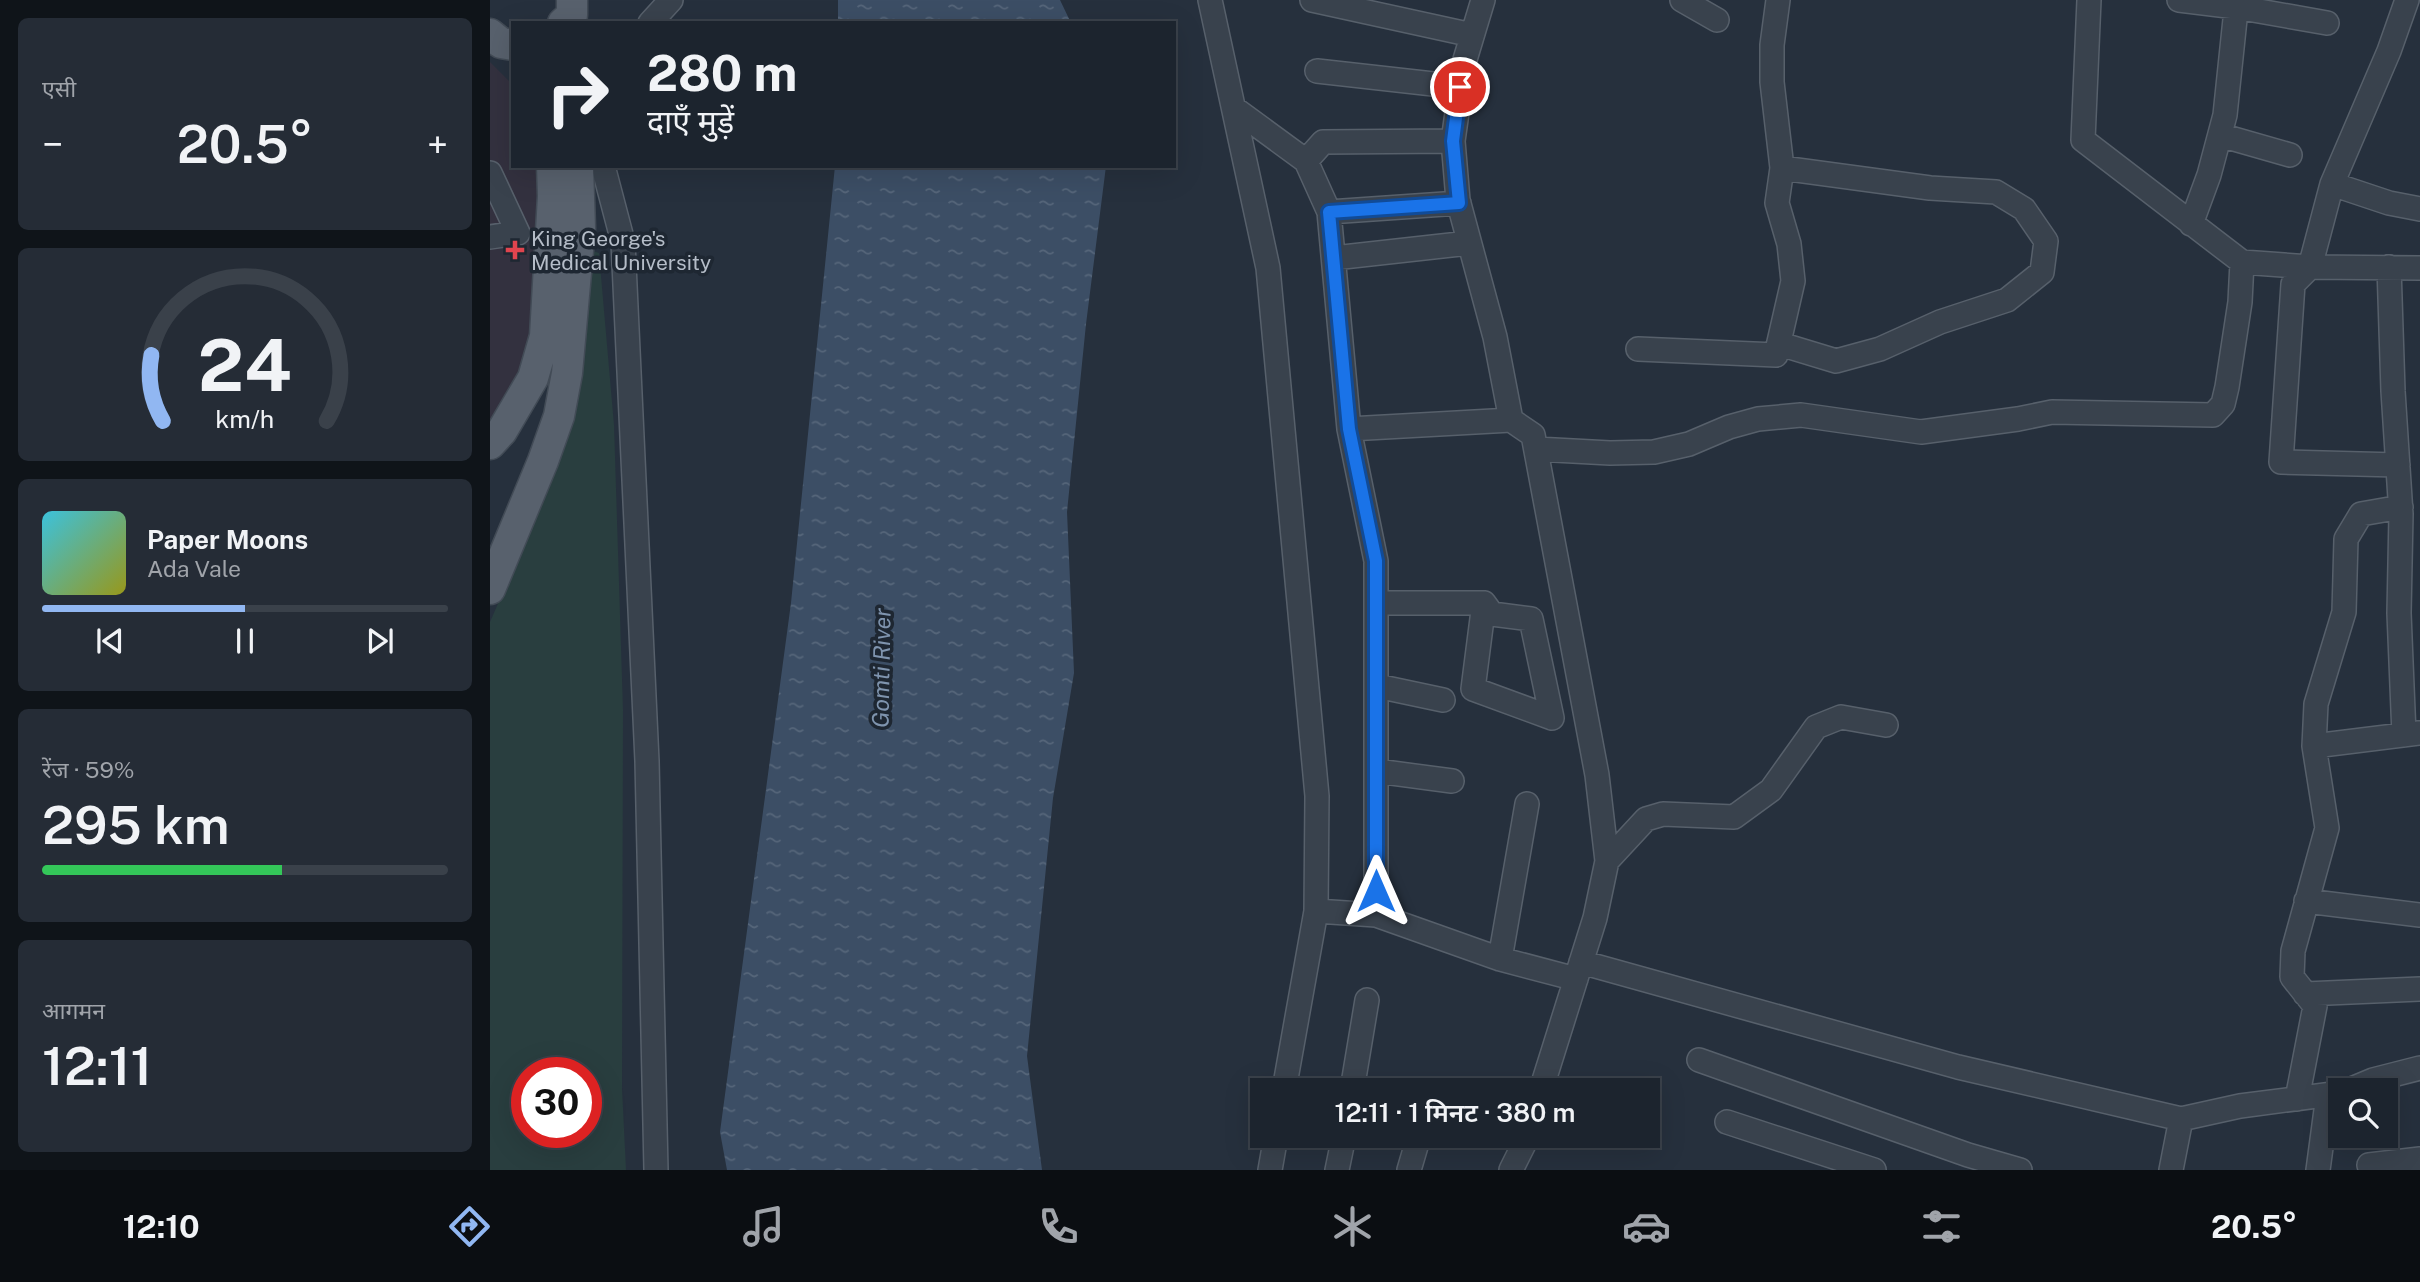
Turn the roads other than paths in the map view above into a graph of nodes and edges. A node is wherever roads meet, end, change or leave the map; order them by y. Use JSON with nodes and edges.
{"nodes":[{"id":1,"x":671,"y":0,"type":"edge"},
{"id":2,"x":1210,"y":0,"type":"edge"},
{"id":3,"x":1312,"y":0,"type":"edge"},
{"id":4,"x":1483,"y":0,"type":"edge"},
{"id":5,"x":1682,"y":0,"type":"edge"},
{"id":6,"x":1778,"y":0,"type":"edge"},
{"id":7,"x":2089,"y":0,"type":"edge"},
{"id":8,"x":2179,"y":0,"type":"edge"},
{"id":9,"x":2407,"y":0,"type":"edge"},
{"id":10,"x":2237,"y":4,"type":"edge"},
{"id":11,"x":1717,"y":20,"type":"dead end"},
{"id":12,"x":652,"y":21,"type":"edge"},
{"id":13,"x":2327,"y":23,"type":"dead end"},
{"id":14,"x":1472,"y":35,"type":"junction"},
{"id":15,"x":1317,"y":71,"type":"dead end"},
{"id":16,"x":1460,"y":87,"type":"junction"},
{"id":17,"x":1235,"y":109,"type":"junction"},
{"id":18,"x":2220,"y":135,"type":"junction"},
{"id":19,"x":1453,"y":141,"type":"junction"},
{"id":20,"x":2290,"y":155,"type":"dead end"},
{"id":21,"x":1306,"y":161,"type":"junction"},
{"id":22,"x":552,"y":168,"type":"edge"},
{"id":23,"x":578,"y":168,"type":"edge"},
{"id":24,"x":604,"y":168,"type":"edge"},
{"id":25,"x":1782,"y":168,"type":"junction"},
{"id":26,"x":490,"y":173,"type":"edge"},
{"id":27,"x":2332,"y":184,"type":"junction"},
{"id":28,"x":1459,"y":203,"type":"junction"},
{"id":29,"x":2420,"y":209,"type":"edge"},
{"id":30,"x":1329,"y":212,"type":"junction"},
{"id":31,"x":2191,"y":224,"type":"junction"},
{"id":32,"x":490,"y":237,"type":"edge"},
{"id":33,"x":1469,"y":243,"type":"junction"},
{"id":34,"x":1334,"y":258,"type":"junction"},
{"id":35,"x":2242,"y":262,"type":"junction"},
{"id":36,"x":2311,"y":267,"type":"junction"},
{"id":37,"x":2389,"y":267,"type":"junction"},
{"id":38,"x":2420,"y":268,"type":"edge"},
{"id":39,"x":1780,"y":344,"type":"junction"},
{"id":40,"x":1638,"y":349,"type":"dead end"},
{"id":41,"x":1511,"y":420,"type":"junction"},
{"id":42,"x":1349,"y":429,"type":"junction"},
{"id":43,"x":496,"y":438,"type":"edge"},
{"id":44,"x":547,"y":447,"type":"junction"},
{"id":45,"x":1536,"y":449,"type":"junction"},
{"id":46,"x":2398,"y":465,"type":"junction"},
{"id":47,"x":2407,"y":502,"type":"edge"},
{"id":48,"x":490,"y":590,"type":"edge"},
{"id":49,"x":1376,"y":603,"type":"junction"},
{"id":50,"x":1484,"y":603,"type":"junction"},
{"id":51,"x":1377,"y":686,"type":"junction"},
{"id":52,"x":1443,"y":700,"type":"dead end"},
{"id":53,"x":1886,"y":725,"type":"dead end"},
{"id":54,"x":2412,"y":734,"type":"edge"},
{"id":55,"x":2314,"y":746,"type":"junction"},
{"id":56,"x":1377,"y":771,"type":"junction"},
{"id":57,"x":1452,"y":781,"type":"dead end"},
{"id":58,"x":1527,"y":804,"type":"dead end"},
{"id":59,"x":1607,"y":861,"type":"junction"},
{"id":60,"x":2306,"y":901,"type":"junction"},
{"id":61,"x":1316,"y":911,"type":"junction"},
{"id":62,"x":1376,"y":915,"type":"junction"},
{"id":63,"x":2420,"y":915,"type":"edge"},
{"id":64,"x":1500,"y":958,"type":"junction"},
{"id":65,"x":1579,"y":970,"type":"junction"},
{"id":66,"x":2420,"y":989,"type":"edge"},
{"id":67,"x":2305,"y":994,"type":"junction"},
{"id":68,"x":1367,"y":1000,"type":"dead end"},
{"id":69,"x":1699,"y":1060,"type":"dead end"},
{"id":70,"x":2420,"y":1068,"type":"edge"},
{"id":71,"x":1286,"y":1078,"type":"edge"},
{"id":72,"x":1354,"y":1078,"type":"edge"},
{"id":73,"x":1545,"y":1078,"type":"edge"},
{"id":74,"x":2381,"y":1078,"type":"edge"},
{"id":75,"x":2328,"y":1094,"type":"edge"},
{"id":76,"x":2297,"y":1098,"type":"junction"},
{"id":77,"x":2181,"y":1119,"type":"junction"},
{"id":78,"x":1727,"y":1122,"type":"dead end"},
{"id":79,"x":2328,"y":1133,"type":"edge"},
{"id":80,"x":1274,"y":1148,"type":"edge"},
{"id":81,"x":1342,"y":1148,"type":"edge"},
{"id":82,"x":1415,"y":1148,"type":"edge"},
{"id":83,"x":1517,"y":1148,"type":"edge"},
{"id":84,"x":2420,"y":1159,"type":"edge"},
{"id":85,"x":2369,"y":1165,"type":"dead end"},
{"id":86,"x":2014,"y":1169,"type":"edge"},
{"id":87,"x":656,"y":1170,"type":"edge"},
{"id":88,"x":1270,"y":1170,"type":"edge"},
{"id":89,"x":1337,"y":1170,"type":"edge"},
{"id":90,"x":1409,"y":1170,"type":"edge"},
{"id":91,"x":1511,"y":1170,"type":"edge"},
{"id":92,"x":1874,"y":1170,"type":"edge"},
{"id":93,"x":2171,"y":1170,"type":"edge"},
{"id":94,"x":2318,"y":1170,"type":"edge"}],
"edges":[{"from":1,"to":12,"type":"street"},
{"from":2,"to":17,"type":"street"},
{"from":3,"to":14,"type":"street"},
{"from":4,"to":14,"type":"street"},
{"from":5,"to":11,"type":"street"},
{"from":6,"to":25,"type":"street"},
{"from":7,"to":31,"type":"street"},
{"from":8,"to":10,"type":"street"},
{"from":9,"to":27,"type":"street"},
{"from":10,"to":13,"type":"street"},
{"from":10,"to":18,"type":"street"},
{"from":14,"to":16,"type":"street"},
{"from":15,"to":16,"type":"street"},
{"from":16,"to":19,"type":"street"},
{"from":17,"to":21,"type":"street"},
{"from":17,"to":61,"type":"street"},
{"from":18,"to":20,"type":"street"},
{"from":18,"to":31,"type":"street"},
{"from":19,"to":21,"type":"street"},
{"from":19,"to":28,"type":"street"},
{"from":21,"to":30,"type":"street"},
{"from":22,"to":43,"type":"main road"},
{"from":23,"to":44,"type":"main road"},
{"from":24,"to":87,"type":"street"},
{"from":25,"to":39,"type":"street"},
{"from":25,"to":39,"type":"street"},
{"from":26,"to":32,"type":"street"},
{"from":27,"to":29,"type":"street"},
{"from":27,"to":36,"type":"street"},
{"from":28,"to":30,"type":"street"},
{"from":28,"to":33,"type":"street"},
{"from":30,"to":34,"type":"street"},
{"from":31,"to":35,"type":"street"},
{"from":33,"to":34,"type":"street"},
{"from":33,"to":41,"type":"street"},
{"from":34,"to":42,"type":"street"},
{"from":35,"to":36,"type":"street"},
{"from":35,"to":45,"type":"street"},
{"from":36,"to":37,"type":"street"},
{"from":36,"to":46,"type":"street"},
{"from":37,"to":38,"type":"street"},
{"from":37,"to":46,"type":"street"},
{"from":39,"to":40,"type":"street"},
{"from":41,"to":42,"type":"street"},
{"from":41,"to":45,"type":"street"},
{"from":42,"to":49,"type":"street"},
{"from":43,"to":44,"type":"main road"},
{"from":44,"to":48,"type":"main road"},
{"from":45,"to":59,"type":"street"},
{"from":46,"to":47,"type":"street"},
{"from":47,"to":54,"type":"street"},
{"from":47,"to":55,"type":"street"},
{"from":49,"to":50,"type":"street"},
{"from":49,"to":51,"type":"street"},
{"from":50,"to":50,"type":"street"},
{"from":51,"to":52,"type":"street"},
{"from":51,"to":56,"type":"street"},
{"from":53,"to":59,"type":"street"},
{"from":54,"to":55,"type":"street"},
{"from":55,"to":60,"type":"street"},
{"from":56,"to":57,"type":"street"},
{"from":56,"to":62,"type":"street"},
{"from":58,"to":64,"type":"street"},
{"from":59,"to":65,"type":"street"},
{"from":60,"to":63,"type":"street"},
{"from":60,"to":67,"type":"street"},
{"from":61,"to":62,"type":"street"},
{"from":61,"to":71,"type":"street"},
{"from":62,"to":64,"type":"street"},
{"from":64,"to":65,"type":"street"},
{"from":65,"to":73,"type":"street"},
{"from":65,"to":77,"type":"street"},
{"from":66,"to":67,"type":"street"},
{"from":67,"to":76,"type":"street"},
{"from":68,"to":72,"type":"street"},
{"from":69,"to":86,"type":"street"},
{"from":70,"to":74,"type":"street"},
{"from":75,"to":76,"type":"street"},
{"from":76,"to":77,"type":"street"},
{"from":77,"to":93,"type":"street"},
{"from":78,"to":92,"type":"street"},
{"from":79,"to":94,"type":"street"},
{"from":80,"to":88,"type":"street"},
{"from":81,"to":89,"type":"street"},
{"from":82,"to":90,"type":"street"},
{"from":83,"to":91,"type":"street"},
{"from":84,"to":85,"type":"street"}]}
